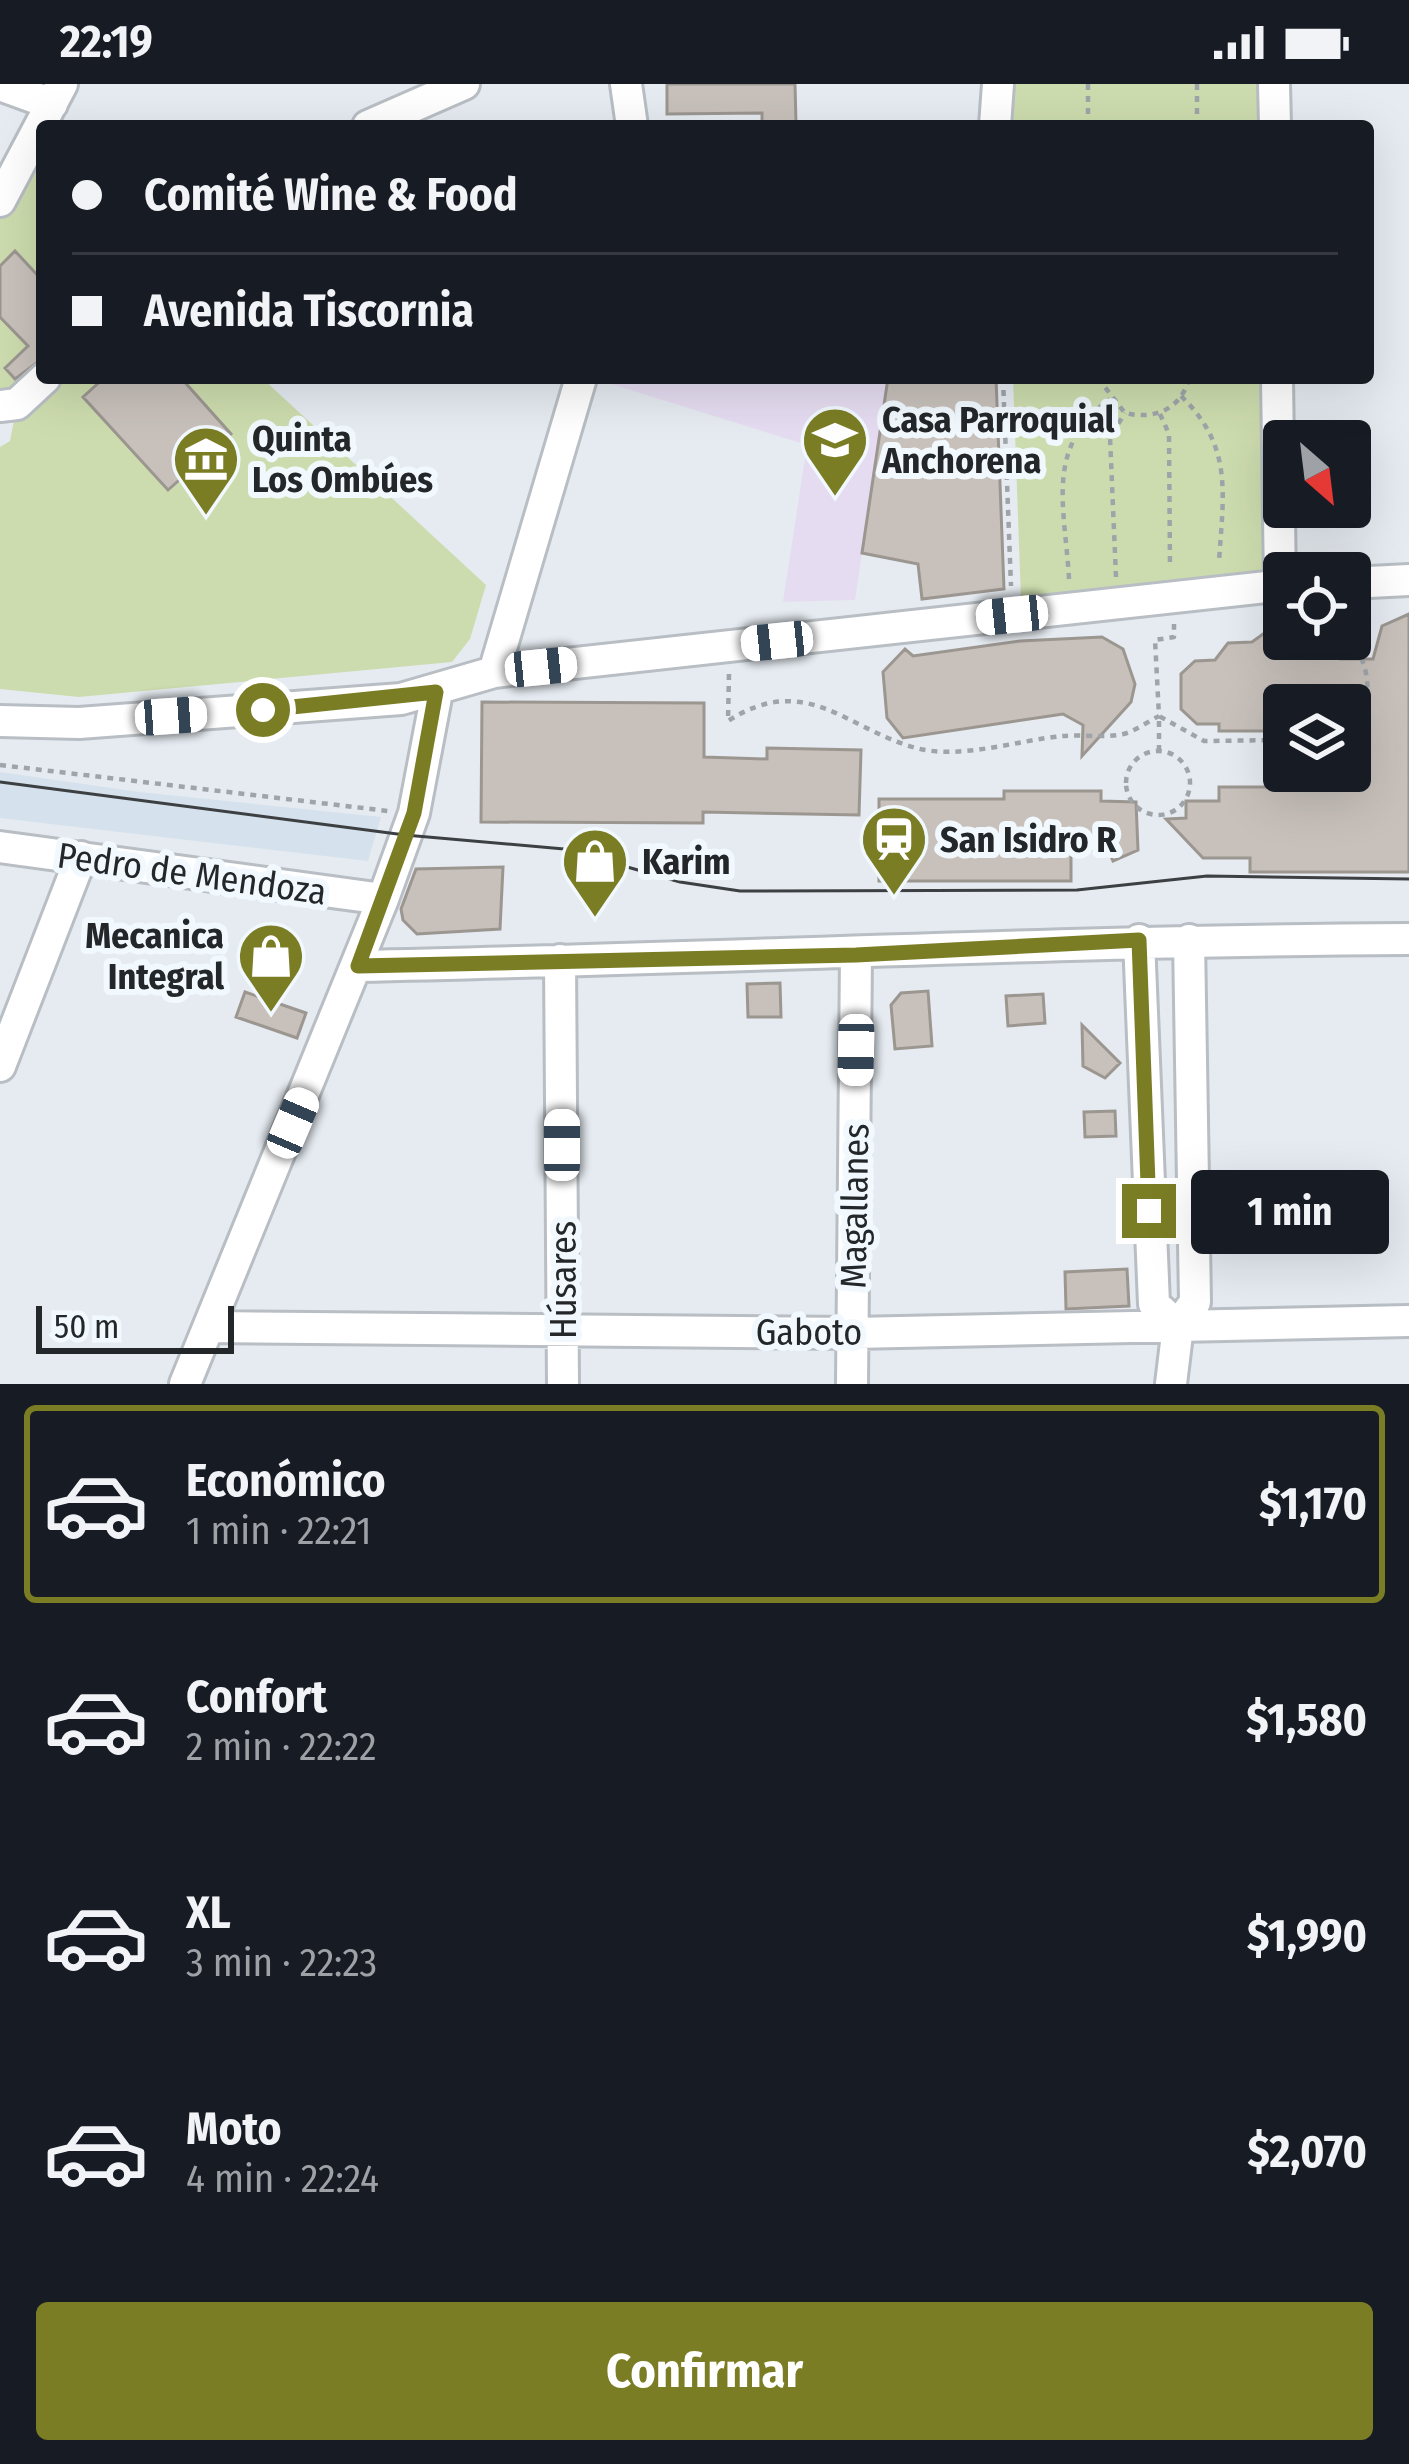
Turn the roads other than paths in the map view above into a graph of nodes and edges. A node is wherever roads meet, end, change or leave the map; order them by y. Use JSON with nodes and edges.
{"nodes":[{"id":1,"x":464,"y":84,"type":"edge"},
{"id":2,"x":626,"y":84,"type":"edge"},
{"id":3,"x":998,"y":84,"type":"edge"},
{"id":4,"x":1274,"y":84,"type":"edge"},
{"id":5,"x":0,"y":85,"type":"edge"},
{"id":6,"x":57,"y":94,"type":"edge"},
{"id":7,"x":382,"y":120,"type":"edge"},
{"id":8,"x":631,"y":120,"type":"edge"},
{"id":9,"x":995,"y":120,"type":"edge"},
{"id":10,"x":1274,"y":120,"type":"edge"},
{"id":11,"x":36,"y":133,"type":"edge"},
{"id":12,"x":0,"y":201,"type":"edge"},
{"id":13,"x":39,"y":384,"type":"edge"},
{"id":14,"x":579,"y":384,"type":"edge"},
{"id":15,"x":1277,"y":384,"type":"edge"},
{"id":16,"x":0,"y":406,"type":"edge"},
{"id":17,"x":1281,"y":552,"type":"edge"},
{"id":18,"x":1409,"y":580,"type":"edge"},
{"id":19,"x":1371,"y":582,"type":"edge"},
{"id":20,"x":1263,"y":587,"type":"edge"},
{"id":21,"x":494,"y":672,"type":"junction"},
{"id":22,"x":436,"y":692,"type":"junction"},
{"id":23,"x":0,"y":721,"type":"edge"},
{"id":24,"x":0,"y":847,"type":"edge"},
{"id":25,"x":81,"y":857,"type":"junction"},
{"id":26,"x":383,"y":899,"type":"junction"},
{"id":27,"x":1409,"y":939,"type":"edge"},
{"id":28,"x":1139,"y":940,"type":"junction"},
{"id":29,"x":1190,"y":940,"type":"junction"},
{"id":30,"x":856,"y":955,"type":"junction"},
{"id":31,"x":560,"y":961,"type":"junction"},
{"id":32,"x":358,"y":966,"type":"junction"},
{"id":33,"x":0,"y":1066,"type":"edge"},
{"id":34,"x":1409,"y":1321,"type":"edge"},
{"id":35,"x":1178,"y":1326,"type":"junction"},
{"id":36,"x":209,"y":1327,"type":"junction"},
{"id":37,"x":564,"y":1329,"type":"junction"},
{"id":38,"x":853,"y":1334,"type":"junction"},
{"id":39,"x":185,"y":1384,"type":"edge"},
{"id":40,"x":563,"y":1384,"type":"edge"},
{"id":41,"x":852,"y":1384,"type":"edge"},
{"id":42,"x":1171,"y":1384,"type":"edge"}],
"edges":[{"from":1,"to":7,"type":"street"},
{"from":2,"to":8,"type":"street"},
{"from":3,"to":9,"type":"street"},
{"from":4,"to":10,"type":"street"},
{"from":5,"to":6,"type":"street"},
{"from":11,"to":12,"type":"street"},
{"from":13,"to":16,"type":"street"},
{"from":14,"to":21,"type":"street"},
{"from":15,"to":17,"type":"street"},
{"from":18,"to":19,"type":"street"},
{"from":20,"to":21,"type":"street"},
{"from":21,"to":22,"type":"street"},
{"from":22,"to":23,"type":"street"},
{"from":22,"to":26,"type":"street"},
{"from":24,"to":25,"type":"street","name":"Pedro de Mendoza"},
{"from":25,"to":26,"type":"street","name":"Pedro de Mendoza"},
{"from":25,"to":33,"type":"street"},
{"from":26,"to":32,"type":"street"},
{"from":27,"to":29,"type":"street"},
{"from":28,"to":29,"type":"street"},
{"from":28,"to":30,"type":"street"},
{"from":28,"to":35,"type":"street"},
{"from":29,"to":35,"type":"street"},
{"from":30,"to":31,"type":"street"},
{"from":30,"to":38,"type":"street","name":"Magallanes"},
{"from":31,"to":32,"type":"street"},
{"from":31,"to":37,"type":"street","name":"Húsares"},
{"from":32,"to":36,"type":"street"},
{"from":34,"to":35,"type":"street","name":"Gaboto"},
{"from":35,"to":38,"type":"street","name":"Gaboto"},
{"from":35,"to":42,"type":"street"},
{"from":36,"to":37,"type":"street","name":"Gaboto"},
{"from":36,"to":39,"type":"street"},
{"from":37,"to":38,"type":"street","name":"Gaboto"},
{"from":37,"to":40,"type":"street","name":"Húsares"},
{"from":38,"to":41,"type":"street","name":"Magallanes"}]}
